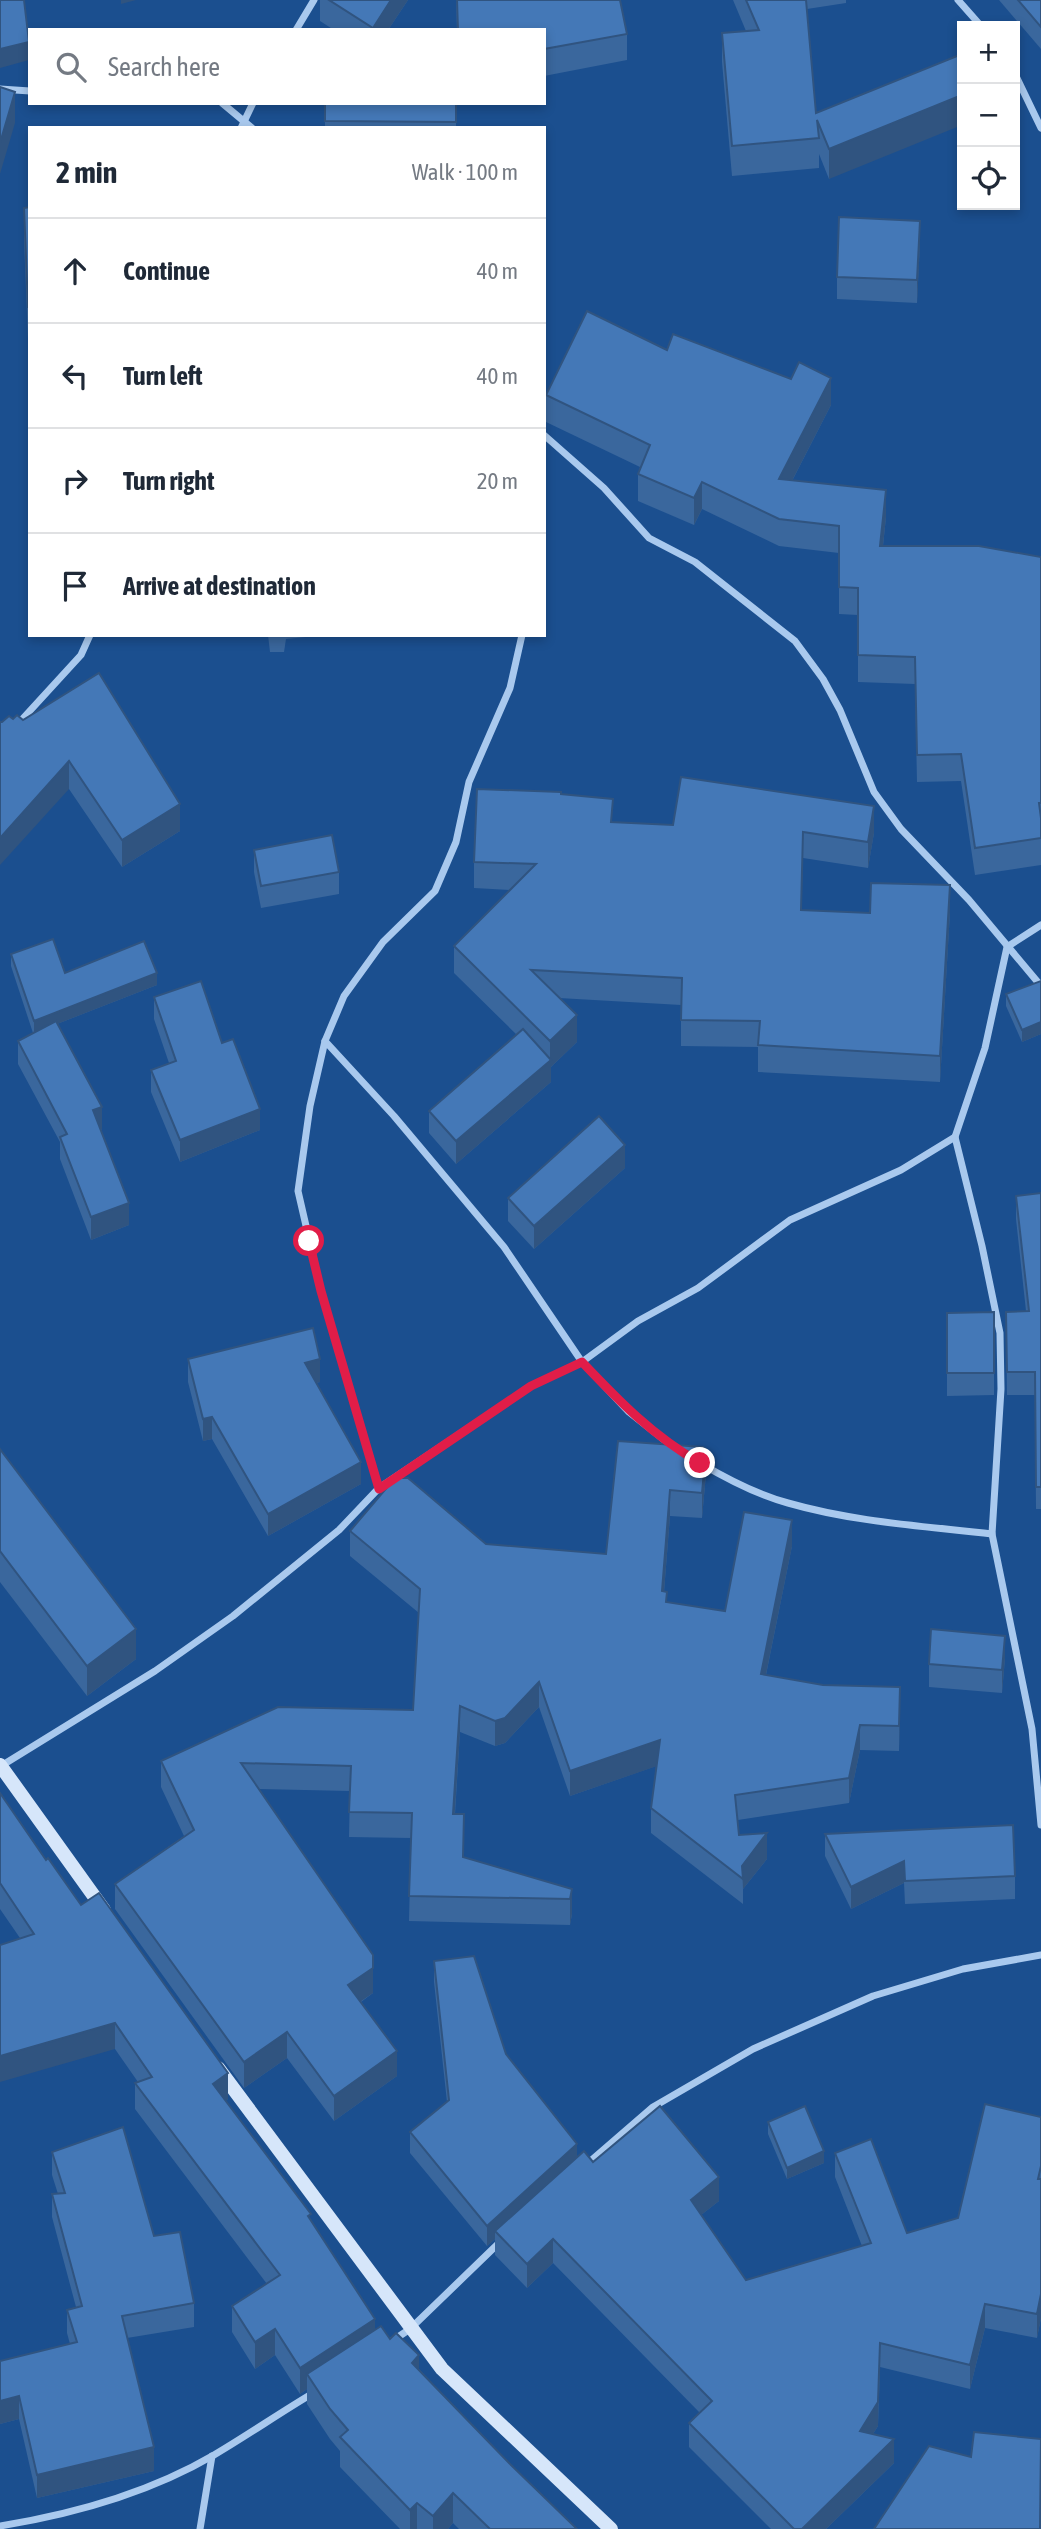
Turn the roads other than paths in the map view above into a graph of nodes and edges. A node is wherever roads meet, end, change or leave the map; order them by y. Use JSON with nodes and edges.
{"nodes":[{"id":1,"x":314,"y":0,"type":"edge"},
{"id":2,"x":958,"y":0,"type":"edge"},
{"id":3,"x":977,"y":21,"type":"edge"},
{"id":4,"x":297,"y":28,"type":"edge"},
{"id":5,"x":1020,"y":84,"type":"edge"},
{"id":6,"x":0,"y":89,"type":"edge"},
{"id":7,"x":28,"y":91,"type":"edge"},
{"id":8,"x":224,"y":105,"type":"edge"},
{"id":9,"x":252,"y":105,"type":"edge"},
{"id":10,"x":242,"y":124,"type":"edge"},
{"id":11,"x":1041,"y":128,"type":"edge"},
{"id":12,"x":546,"y":437,"type":"edge"},
{"id":13,"x":89,"y":637,"type":"edge"},
{"id":14,"x":523,"y":637,"type":"edge"},
{"id":15,"x":9,"y":734,"type":"edge"},
{"id":16,"x":1041,"y":925,"type":"edge"},
{"id":17,"x":1007,"y":947,"type":"junction"},
{"id":18,"x":1041,"y":986,"type":"edge"},
{"id":19,"x":325,"y":1041,"type":"junction"},
{"id":20,"x":955,"y":1138,"type":"junction"},
{"id":21,"x":582,"y":1362,"type":"junction"},
{"id":22,"x":379,"y":1489,"type":"junction"},
{"id":23,"x":992,"y":1534,"type":"junction"},
{"id":24,"x":0,"y":1765,"type":"edge"},
{"id":25,"x":1040,"y":1797,"type":"edge"},
{"id":26,"x":1041,"y":1825,"type":"edge"},
{"id":27,"x":112,"y":1921,"type":"edge"},
{"id":28,"x":1041,"y":1955,"type":"edge"},
{"id":29,"x":207,"y":2054,"type":"edge"},
{"id":30,"x":579,"y":2171,"type":"edge"},
{"id":31,"x":507,"y":2235,"type":"edge"},
{"id":32,"x":410,"y":2329,"type":"junction"},
{"id":33,"x":387,"y":2344,"type":"edge"},
{"id":34,"x":320,"y":2388,"type":"edge"},
{"id":35,"x":212,"y":2456,"type":"junction"},
{"id":36,"x":0,"y":2526,"type":"edge"},
{"id":37,"x":200,"y":2529,"type":"edge"},
{"id":38,"x":611,"y":2529,"type":"edge"}],
"edges":[{"from":1,"to":4,"type":"street"},
{"from":2,"to":3,"type":"street"},
{"from":5,"to":11,"type":"street"},
{"from":6,"to":7,"type":"street"},
{"from":8,"to":10,"type":"street"},
{"from":9,"to":10,"type":"street"},
{"from":12,"to":17,"type":"street"},
{"from":13,"to":15,"type":"street"},
{"from":14,"to":19,"type":"street"},
{"from":16,"to":17,"type":"street"},
{"from":17,"to":18,"type":"street"},
{"from":17,"to":20,"type":"street"},
{"from":19,"to":21,"type":"street"},
{"from":19,"to":22,"type":"street"},
{"from":20,"to":21,"type":"street"},
{"from":20,"to":23,"type":"street"},
{"from":21,"to":22,"type":"street"},
{"from":21,"to":23,"type":"street"},
{"from":22,"to":24,"type":"street"},
{"from":23,"to":25,"type":"street"},
{"from":24,"to":27,"type":"street"},
{"from":25,"to":26,"type":"street"},
{"from":28,"to":30,"type":"street"},
{"from":29,"to":32,"type":"street"},
{"from":31,"to":32,"type":"street"},
{"from":32,"to":33,"type":"street"},
{"from":32,"to":38,"type":"street"},
{"from":34,"to":35,"type":"street"},
{"from":35,"to":36,"type":"street"},
{"from":35,"to":37,"type":"street"}]}
